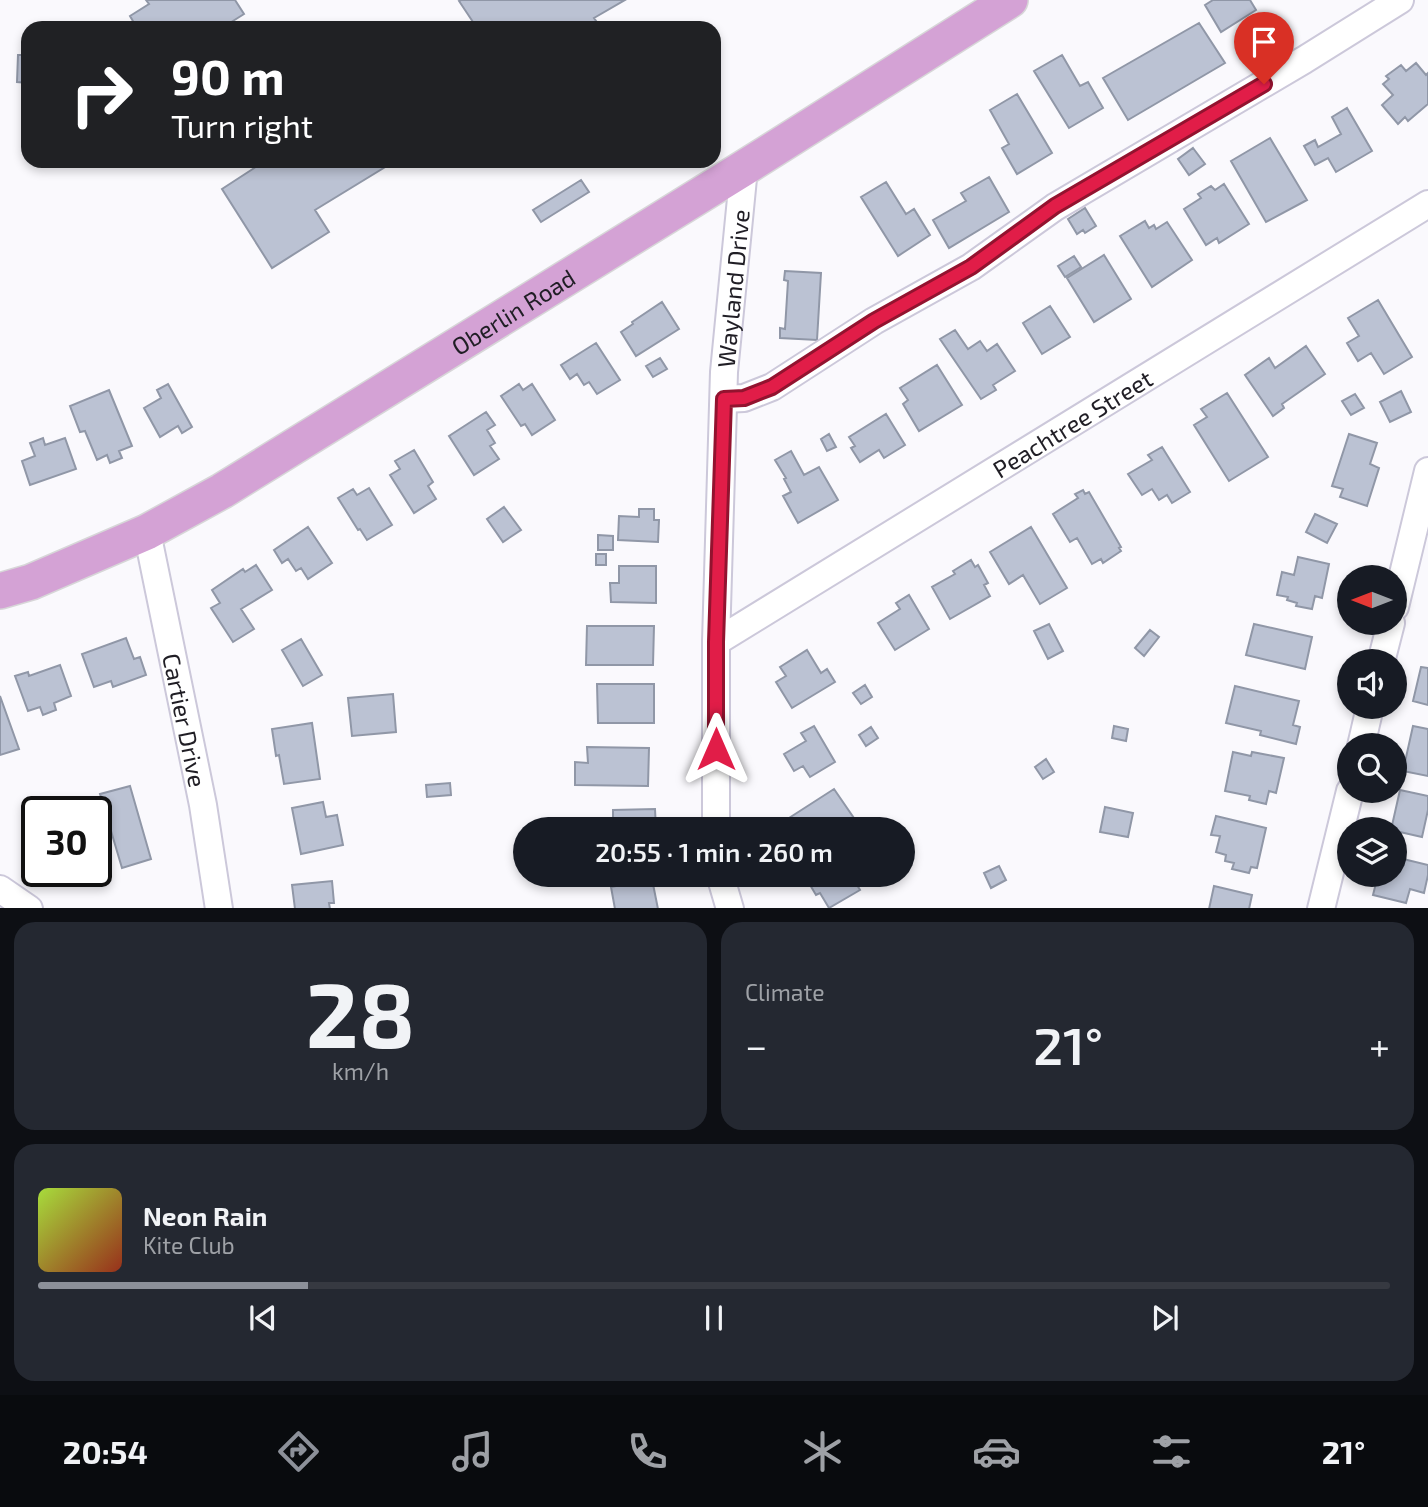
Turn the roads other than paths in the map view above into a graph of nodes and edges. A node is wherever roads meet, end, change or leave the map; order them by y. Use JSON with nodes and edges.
{"nodes":[{"id":1,"x":1010,"y":0,"type":"edge"},
{"id":2,"x":1400,"y":0,"type":"edge"},
{"id":3,"x":744,"y":168,"type":"junction"},
{"id":4,"x":1428,"y":204,"type":"edge"},
{"id":5,"x":724,"y":399,"type":"junction"},
{"id":6,"x":1428,"y":471,"type":"edge"},
{"id":7,"x":147,"y":532,"type":"junction"},
{"id":8,"x":1405,"y":565,"type":"edge"},
{"id":9,"x":0,"y":591,"type":"edge"},
{"id":10,"x":716,"y":642,"type":"junction"},
{"id":11,"x":1347,"y":803,"type":"edge"},
{"id":12,"x":716,"y":817,"type":"edge"},
{"id":13,"x":724,"y":887,"type":"edge"},
{"id":14,"x":0,"y":889,"type":"edge"},
{"id":15,"x":29,"y":908,"type":"edge"},
{"id":16,"x":219,"y":908,"type":"edge"},
{"id":17,"x":730,"y":908,"type":"edge"},
{"id":18,"x":1321,"y":908,"type":"edge"}],
"edges":[{"from":1,"to":3,"type":"main road","name":"Oberlin Road"},
{"from":2,"to":5,"type":"street"},
{"from":3,"to":5,"type":"street","name":"Wayland Drive"},
{"from":3,"to":7,"type":"main road","name":"Oberlin Road"},
{"from":4,"to":10,"type":"street","name":"Peachtree Street"},
{"from":5,"to":10,"type":"street","name":"Wayland Drive"},
{"from":6,"to":8,"type":"street"},
{"from":7,"to":9,"type":"main road","name":"Oberlin Road"},
{"from":7,"to":16,"type":"street","name":"Cartier Drive"},
{"from":10,"to":12,"type":"street","name":"Wayland Drive"},
{"from":11,"to":18,"type":"street"},
{"from":13,"to":17,"type":"street"},
{"from":14,"to":15,"type":"street"}]}
